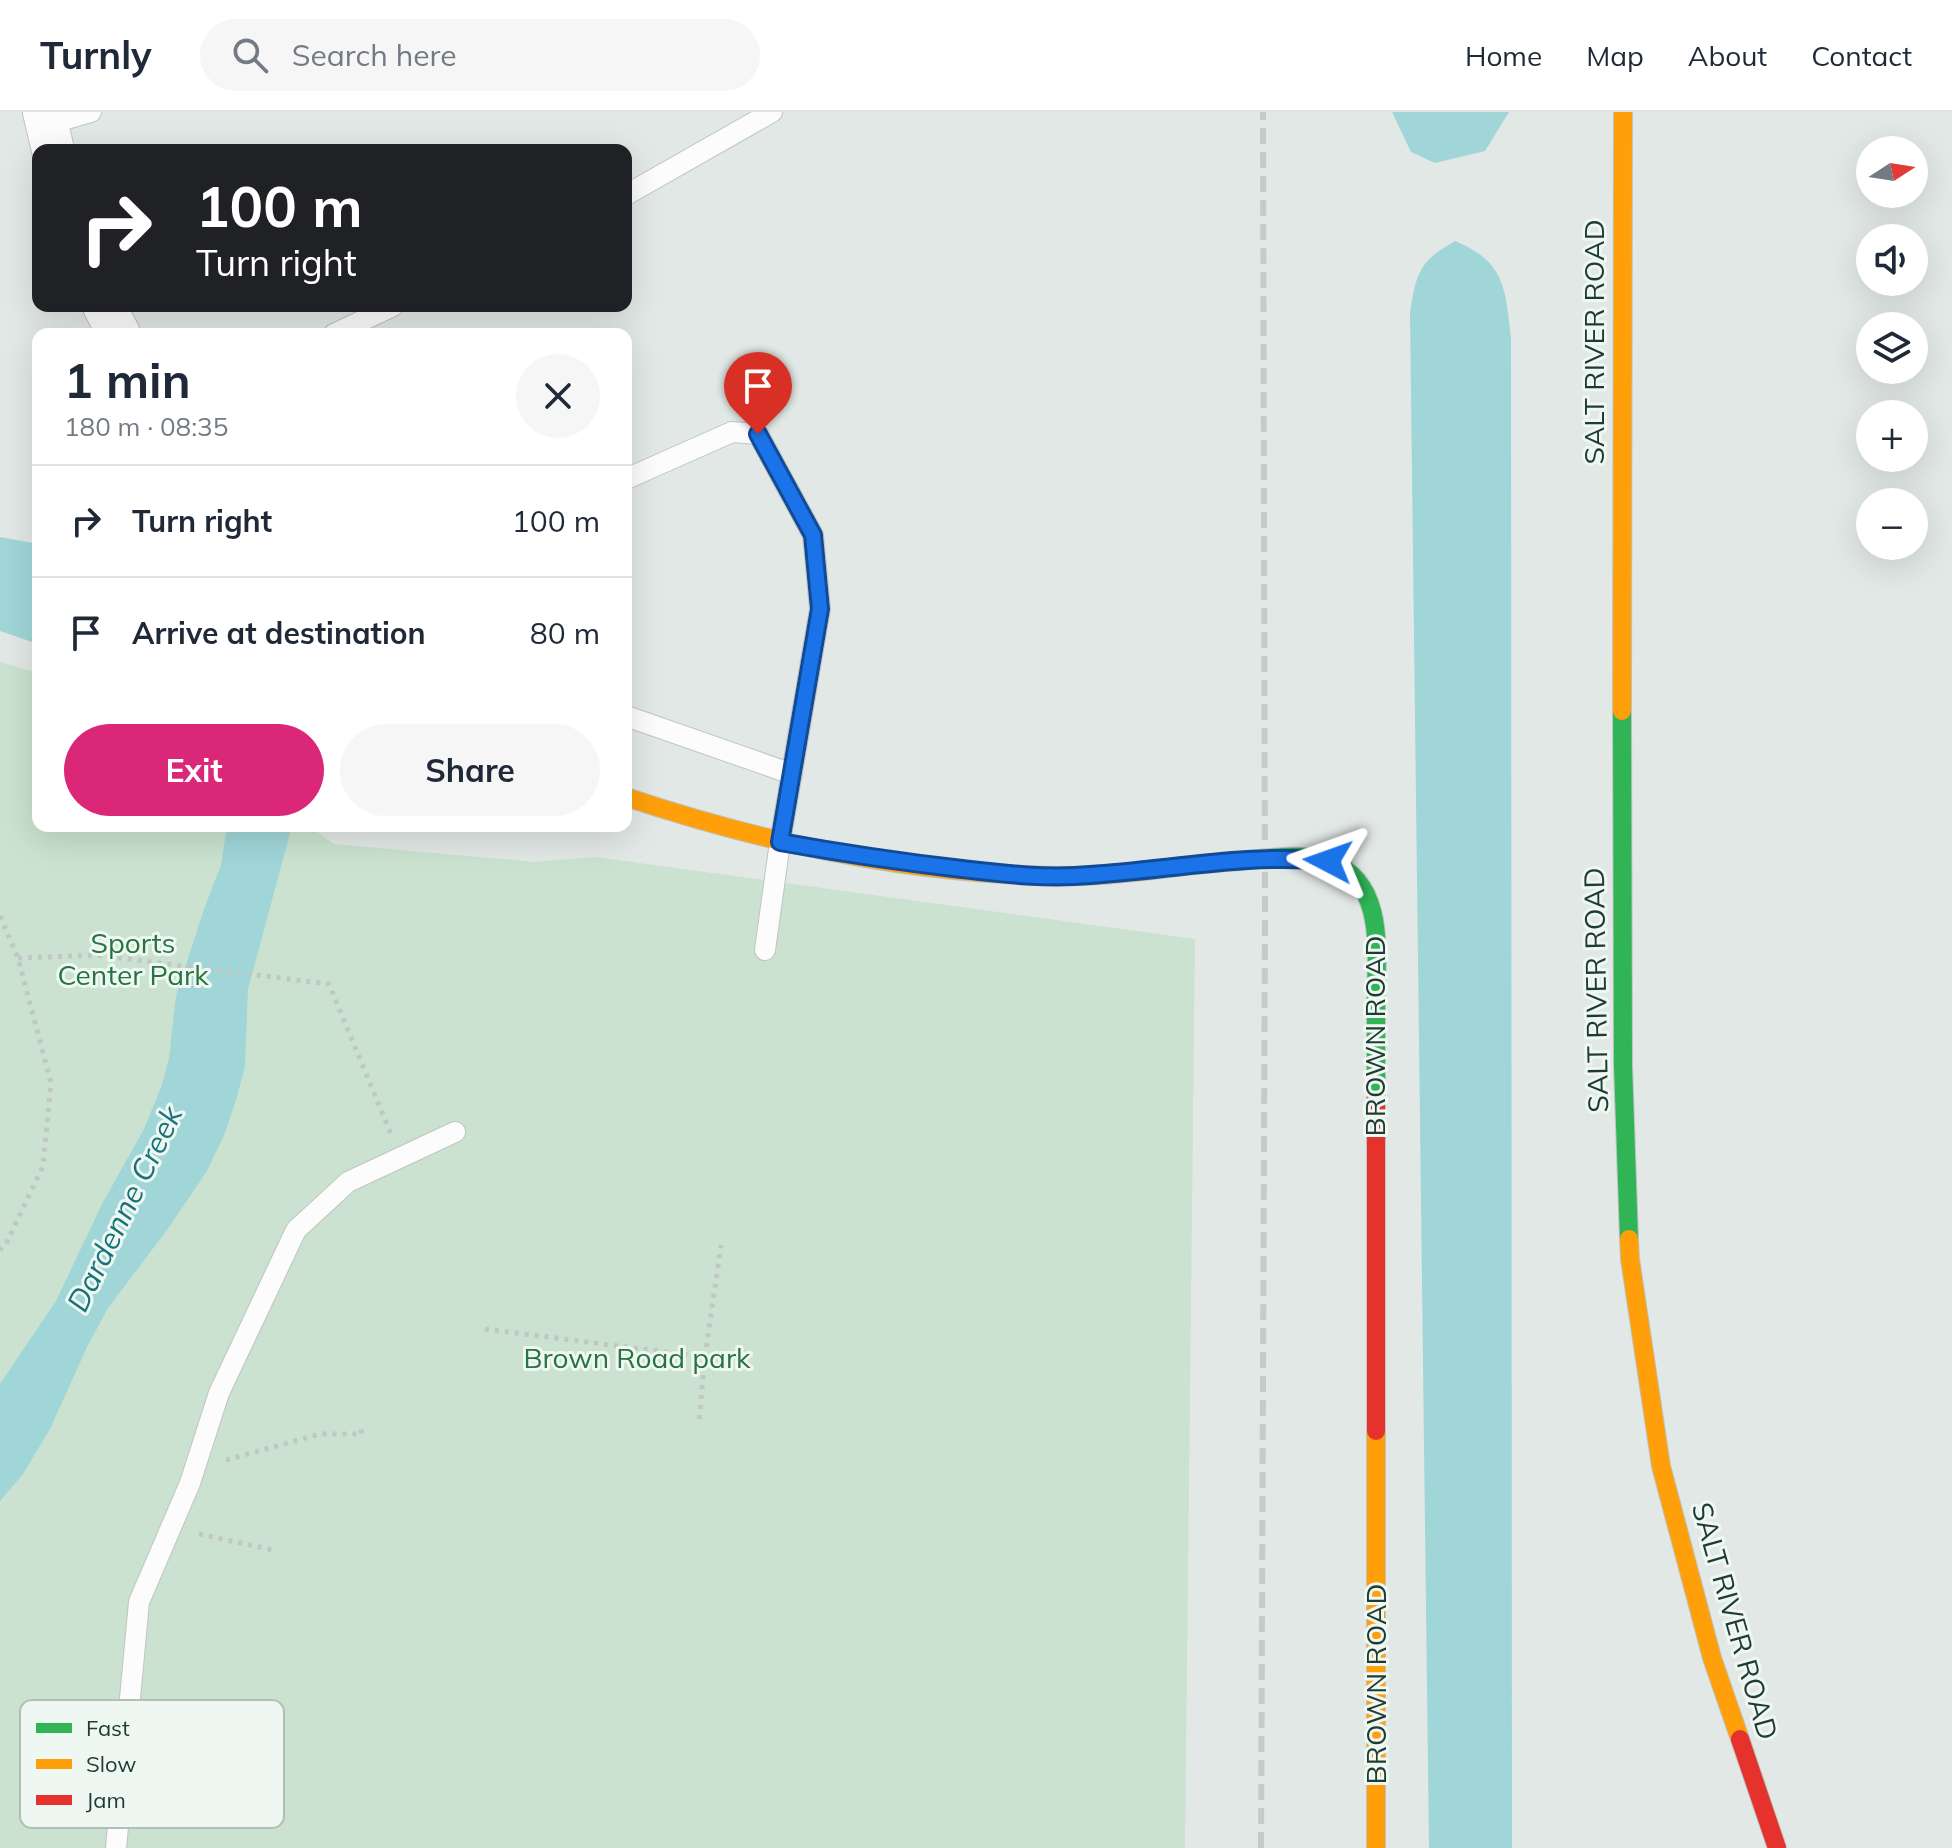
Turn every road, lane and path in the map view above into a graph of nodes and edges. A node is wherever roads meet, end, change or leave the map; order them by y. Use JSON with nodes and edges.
{"nodes":[{"id":1,"x":91,"y":112,"type":"edge"},
{"id":2,"x":772,"y":112,"type":"edge"},
{"id":3,"x":1623,"y":112,"type":"edge"},
{"id":4,"x":48,"y":129,"type":"edge"},
{"id":5,"x":632,"y":192,"type":"edge"},
{"id":6,"x":380,"y":312,"type":"edge"},
{"id":7,"x":347,"y":328,"type":"edge"},
{"id":8,"x":632,"y":476,"type":"edge"},
{"id":9,"x":632,"y":718,"type":"edge"},
{"id":10,"x":792,"y":774,"type":"junction"},
{"id":11,"x":632,"y":799,"type":"edge"},
{"id":12,"x":780,"y":842,"type":"junction"},
{"id":13,"x":0,"y":916,"type":"edge"},
{"id":14,"x":765,"y":950,"type":"dead end"},
{"id":15,"x":18,"y":958,"type":"junction"},
{"id":16,"x":455,"y":1132,"type":"dead end"},
{"id":17,"x":400,"y":1158,"type":"junction"},
{"id":18,"x":721,"y":1245,"type":"dead end"},
{"id":19,"x":0,"y":1250,"type":"edge"},
{"id":20,"x":485,"y":1329,"type":"dead end"},
{"id":21,"x":705,"y":1357,"type":"junction"},
{"id":22,"x":699,"y":1421,"type":"dead end"},
{"id":23,"x":360,"y":1427,"type":"dead end"},
{"id":24,"x":195,"y":1468,"type":"junction"},
{"id":25,"x":170,"y":1528,"type":"junction"},
{"id":26,"x":277,"y":1551,"type":"dead end"},
{"id":27,"x":130,"y":1700,"type":"edge"},
{"id":28,"x":118,"y":1828,"type":"edge"},
{"id":29,"x":116,"y":1848,"type":"edge"},
{"id":30,"x":1376,"y":1848,"type":"edge"},
{"id":31,"x":1777,"y":1848,"type":"edge"}],
"edges":[{"from":1,"to":4,"type":"lane"},
{"from":2,"to":5,"type":"lane"},
{"from":3,"to":31,"type":"main road","name":"SALT RIVER ROAD"},
{"from":6,"to":7,"type":"lane"},
{"from":8,"to":10,"type":"lane"},
{"from":9,"to":10,"type":"lane"},
{"from":10,"to":12,"type":"lane"},
{"from":11,"to":12,"type":"main road","name":"BROWN ROAD"},
{"from":12,"to":14,"type":"lane"},
{"from":12,"to":30,"type":"main road","name":"BROWN ROAD"},
{"from":13,"to":15,"type":"path"},
{"from":15,"to":17,"type":"path"},
{"from":15,"to":19,"type":"path"},
{"from":16,"to":17,"type":"lane"},
{"from":17,"to":24,"type":"lane"},
{"from":18,"to":21,"type":"path"},
{"from":20,"to":21,"type":"path"},
{"from":21,"to":22,"type":"path"},
{"from":23,"to":24,"type":"path"},
{"from":24,"to":25,"type":"lane"},
{"from":25,"to":26,"type":"path"},
{"from":25,"to":27,"type":"lane"},
{"from":28,"to":29,"type":"lane"}]}
